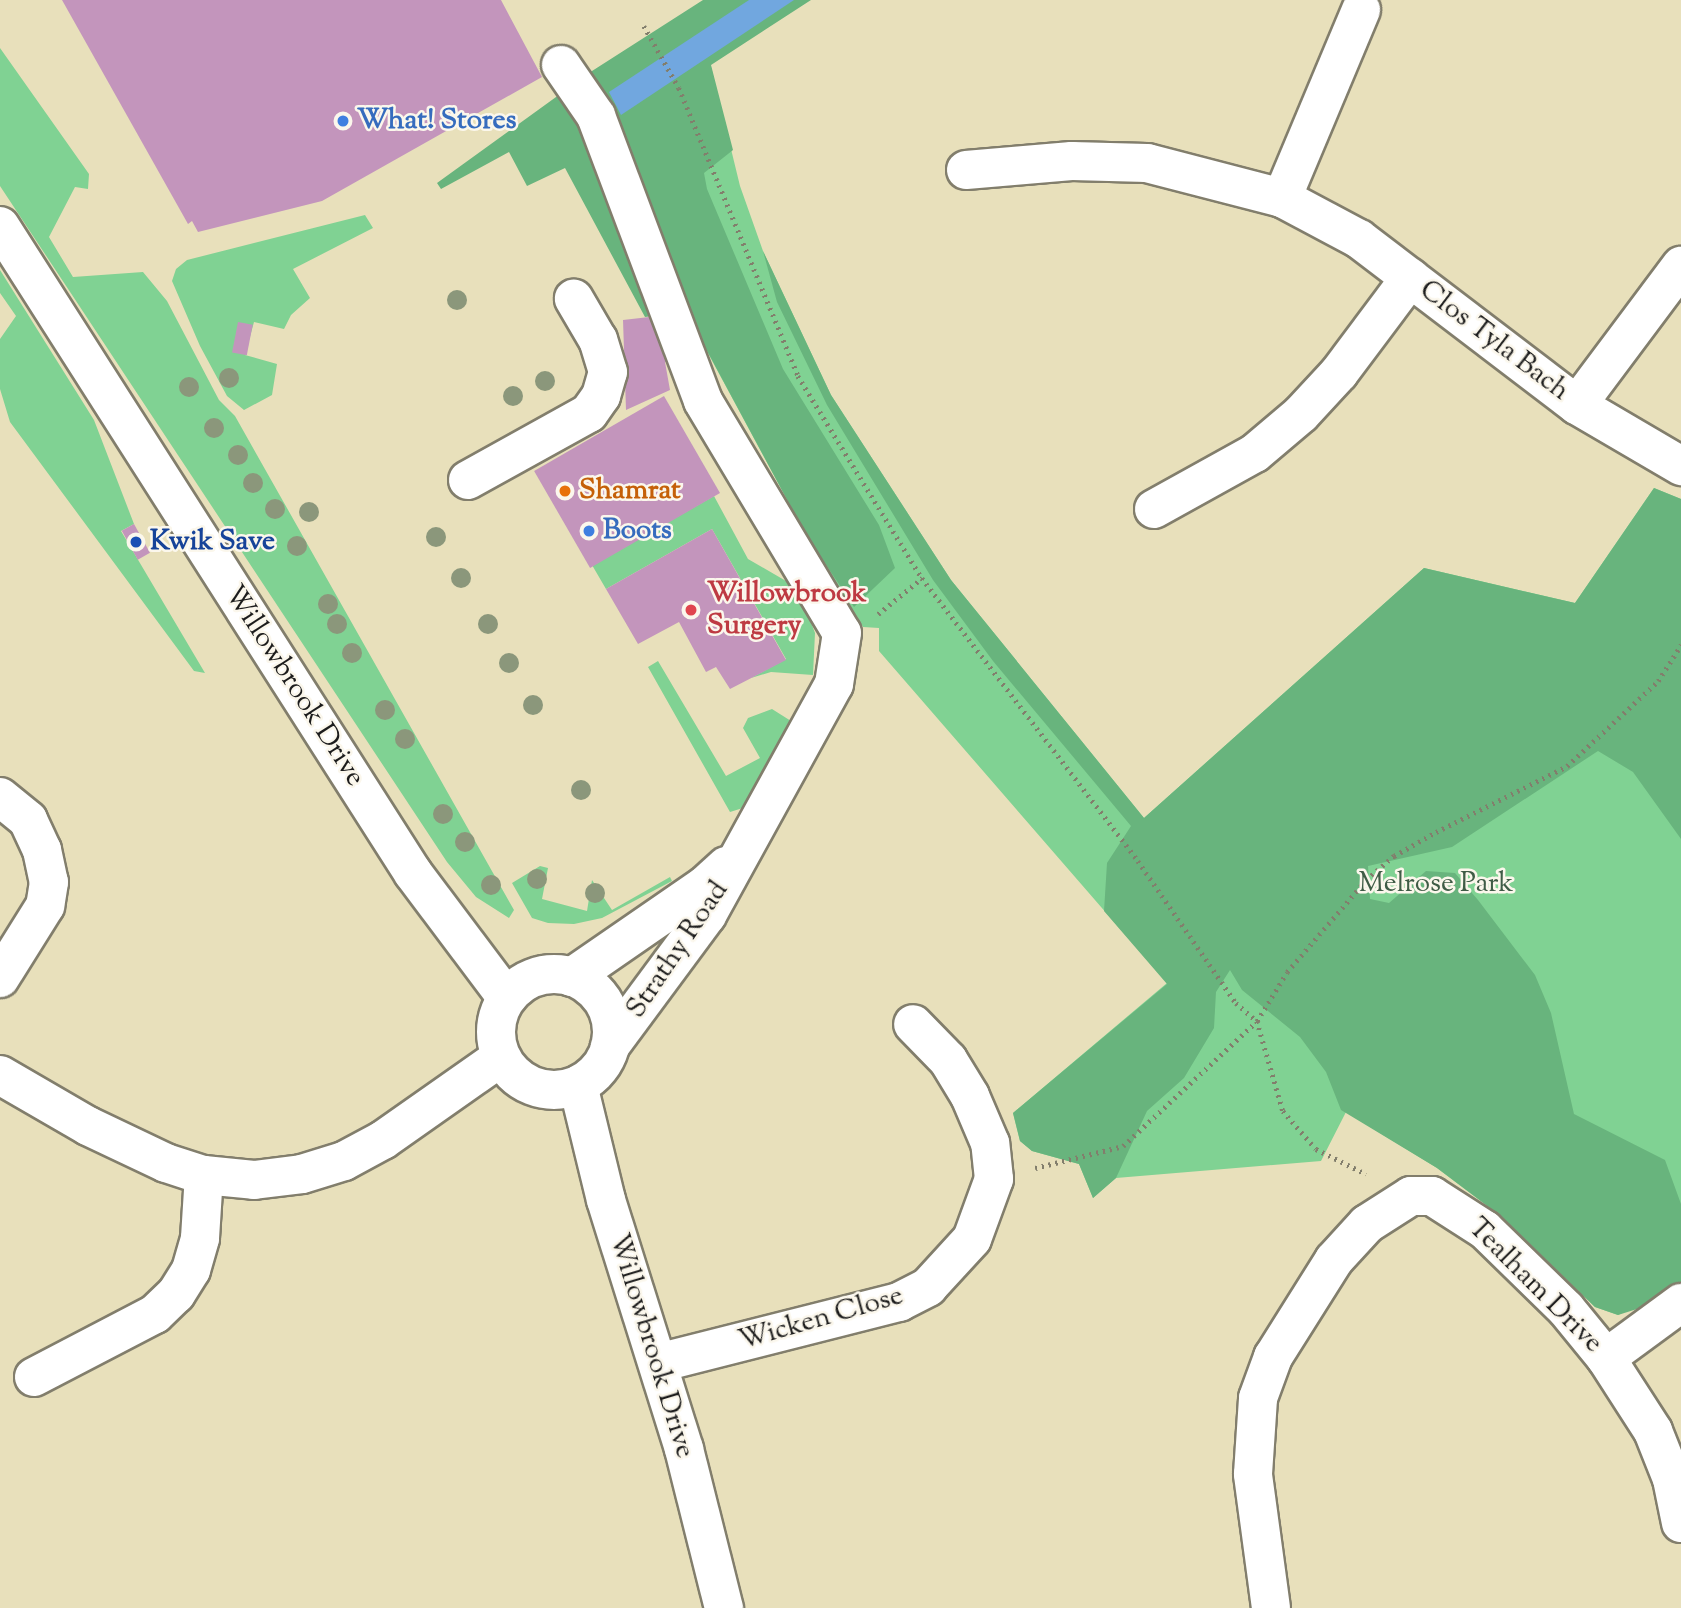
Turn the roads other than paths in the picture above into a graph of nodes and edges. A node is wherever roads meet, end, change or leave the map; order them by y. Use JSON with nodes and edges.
{"nodes":[{"id":1,"x":1361,"y":10,"type":"dead end"},
{"id":2,"x":561,"y":65,"type":"dead end"},
{"id":3,"x":966,"y":170,"type":"dead end"},
{"id":4,"x":1282,"y":198,"type":"junction"},
{"id":5,"x":0,"y":226,"type":"edge"},
{"id":6,"x":1681,"y":266,"type":"edge"},
{"id":7,"x":1410,"y":278,"type":"junction"},
{"id":8,"x":574,"y":299,"type":"dead end"},
{"id":9,"x":1577,"y":405,"type":"junction"},
{"id":10,"x":1681,"y":466,"type":"edge"},
{"id":11,"x":468,"y":480,"type":"dead end"},
{"id":12,"x":1154,"y":509,"type":"dead end"},
{"id":13,"x":0,"y":797,"type":"edge"},
{"id":14,"x":743,"y":850,"type":"junction"},
{"id":15,"x":572,"y":977,"type":"junction"},
{"id":16,"x":0,"y":978,"type":"edge"},
{"id":17,"x":507,"y":998,"type":"junction"},
{"id":18,"x":913,"y":1024,"type":"dead end"},
{"id":19,"x":611,"y":1046,"type":"junction"},
{"id":20,"x":501,"y":1057,"type":"junction"},
{"id":21,"x":0,"y":1075,"type":"edge"},
{"id":22,"x":578,"y":1085,"type":"junction"},
{"id":23,"x":204,"y":1175,"type":"junction"},
{"id":24,"x":1681,"y":1303,"type":"edge"},
{"id":25,"x":1606,"y":1358,"type":"junction"},
{"id":26,"x":658,"y":1363,"type":"junction"},
{"id":27,"x":34,"y":1377,"type":"dead end"},
{"id":28,"x":1681,"y":1523,"type":"edge"},
{"id":29,"x":724,"y":1608,"type":"edge"},
{"id":30,"x":1271,"y":1608,"type":"edge"}],
"edges":[{"from":1,"to":4,"type":"street"},
{"from":2,"to":14,"type":"street","name":"Strathy Road"},
{"from":3,"to":4,"type":"street","name":"Clos Tyla Bach"},
{"from":4,"to":7,"type":"street","name":"Clos Tyla Bach"},
{"from":5,"to":17,"type":"street","name":"Willowbrook Drive"},
{"from":6,"to":9,"type":"street","name":"Clos Tyla Bach"},
{"from":7,"to":9,"type":"street","name":"Clos Tyla Bach"},
{"from":7,"to":12,"type":"street","name":"Clos Tyla Bach"},
{"from":8,"to":11,"type":"street"},
{"from":9,"to":10,"type":"street","name":"Clos Tyla Bach"},
{"from":13,"to":16,"type":"street"},
{"from":14,"to":15,"type":"street","name":"Strathy Road"},
{"from":14,"to":19,"type":"street","name":"Strathy Road"},
{"from":15,"to":17,"type":"street"},
{"from":15,"to":19,"type":"street"},
{"from":17,"to":20,"type":"street"},
{"from":18,"to":26,"type":"street","name":"Wicken Close"},
{"from":19,"to":22,"type":"street"},
{"from":20,"to":22,"type":"street"},
{"from":20,"to":23,"type":"street"},
{"from":21,"to":23,"type":"street"},
{"from":22,"to":26,"type":"street","name":"Willowbrook Drive"},
{"from":23,"to":27,"type":"street"},
{"from":24,"to":25,"type":"street"},
{"from":25,"to":28,"type":"street","name":"Tealham Drive"},
{"from":25,"to":30,"type":"street","name":"Tealham Drive"},
{"from":26,"to":29,"type":"street","name":"Willowbrook Drive"}]}
